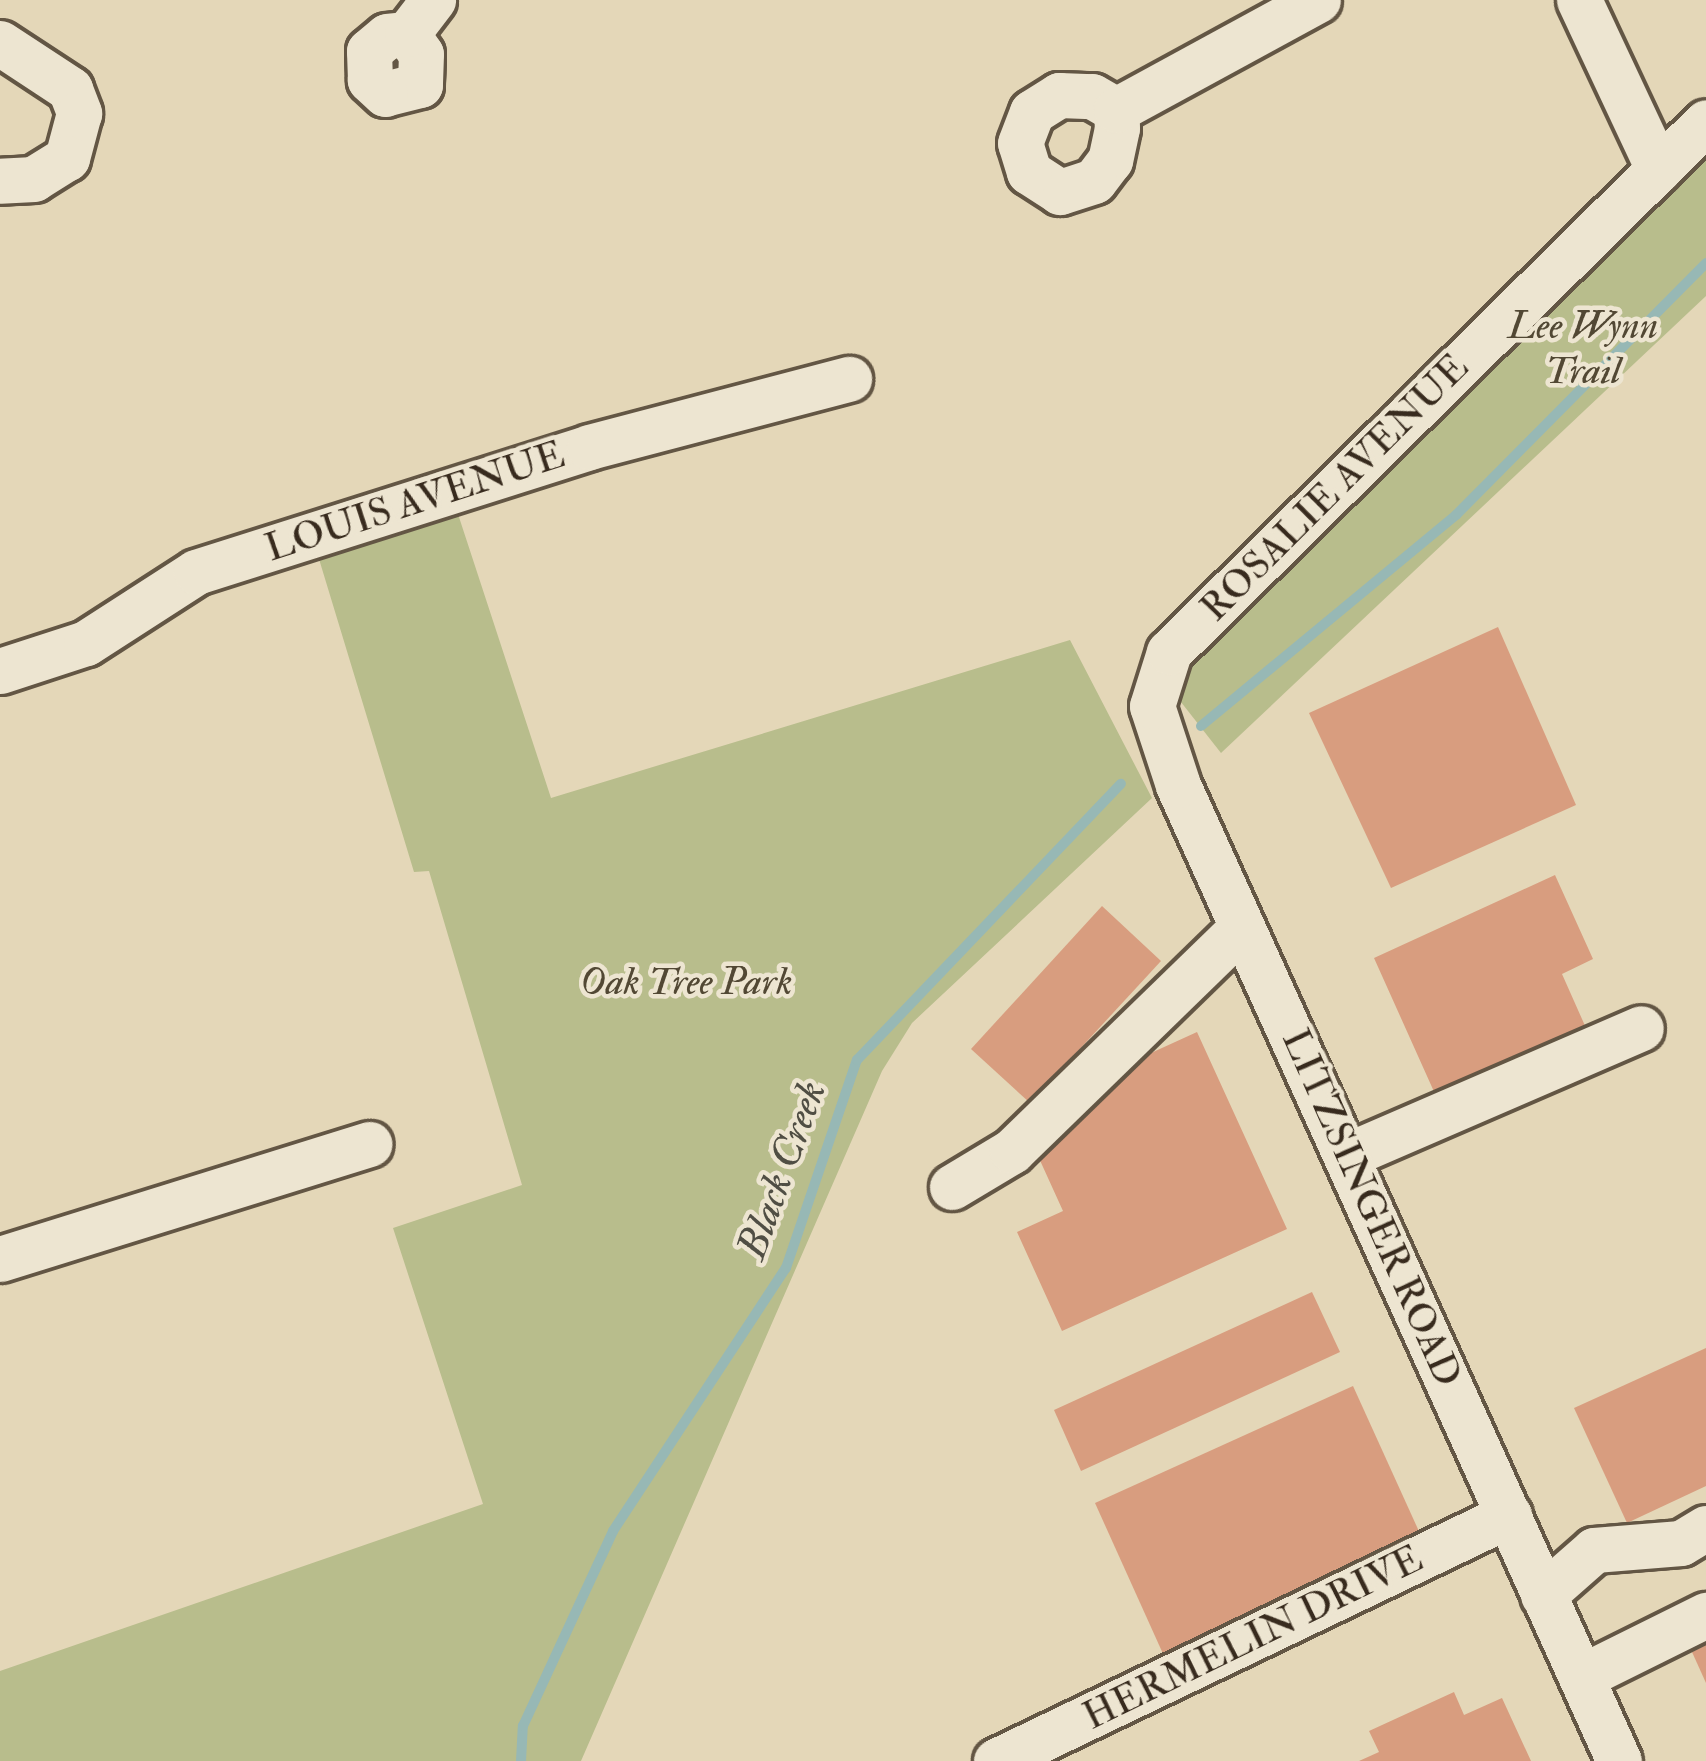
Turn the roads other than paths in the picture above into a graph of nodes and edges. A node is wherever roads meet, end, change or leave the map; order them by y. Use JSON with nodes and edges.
{"nodes":[{"id":1,"x":1318,"y":0,"type":"edge"},
{"id":2,"x":1579,"y":0,"type":"edge"},
{"id":3,"x":0,"y":43,"type":"edge"},
{"id":4,"x":1116,"y":110,"type":"dead end"},
{"id":5,"x":1706,"y":122,"type":"edge"},
{"id":6,"x":1658,"y":169,"type":"junction"},
{"id":7,"x":0,"y":181,"type":"edge"},
{"id":8,"x":848,"y":379,"type":"dead end"},
{"id":9,"x":1168,"y":652,"type":"joint"},
{"id":10,"x":0,"y":671,"type":"edge"},
{"id":11,"x":1241,"y":928,"type":"junction"},
{"id":12,"x":1641,"y":1028,"type":"dead end"},
{"id":13,"x":369,"y":1144,"type":"dead end"},
{"id":14,"x":1348,"y":1155,"type":"junction"},
{"id":15,"x":952,"y":1187,"type":"dead end"},
{"id":16,"x":0,"y":1259,"type":"edge"},
{"id":17,"x":1509,"y":1515,"type":"junction"},
{"id":18,"x":1706,"y":1528,"type":"edge"},
{"id":19,"x":1544,"y":1595,"type":"junction"},
{"id":20,"x":1706,"y":1615,"type":"edge"},
{"id":21,"x":1581,"y":1677,"type":"junction"},
{"id":22,"x":996,"y":1761,"type":"edge"},
{"id":23,"x":1618,"y":1761,"type":"edge"}],
"edges":[{"from":1,"to":4,"type":"street"},
{"from":2,"to":6,"type":"street"},
{"from":3,"to":7,"type":"street"},
{"from":5,"to":6,"type":"street","name":"ROSALIE AVENUE"},
{"from":6,"to":9,"type":"street","name":"ROSALIE AVENUE"},
{"from":8,"to":10,"type":"street","name":"LOUIS AVENUE"},
{"from":9,"to":11,"type":"street","name":"LITZSINGER ROAD"},
{"from":11,"to":14,"type":"street","name":"LITZSINGER ROAD"},
{"from":11,"to":15,"type":"street"},
{"from":12,"to":14,"type":"street"},
{"from":13,"to":16,"type":"street"},
{"from":14,"to":17,"type":"street","name":"LITZSINGER ROAD"},
{"from":17,"to":19,"type":"street","name":"LITZSINGER ROAD"},
{"from":17,"to":22,"type":"street","name":"HERMELIN DRIVE"},
{"from":18,"to":19,"type":"street"},
{"from":19,"to":21,"type":"street","name":"LITZSINGER ROAD"},
{"from":20,"to":21,"type":"street"},
{"from":21,"to":23,"type":"street","name":"LITZSINGER ROAD"}]}
